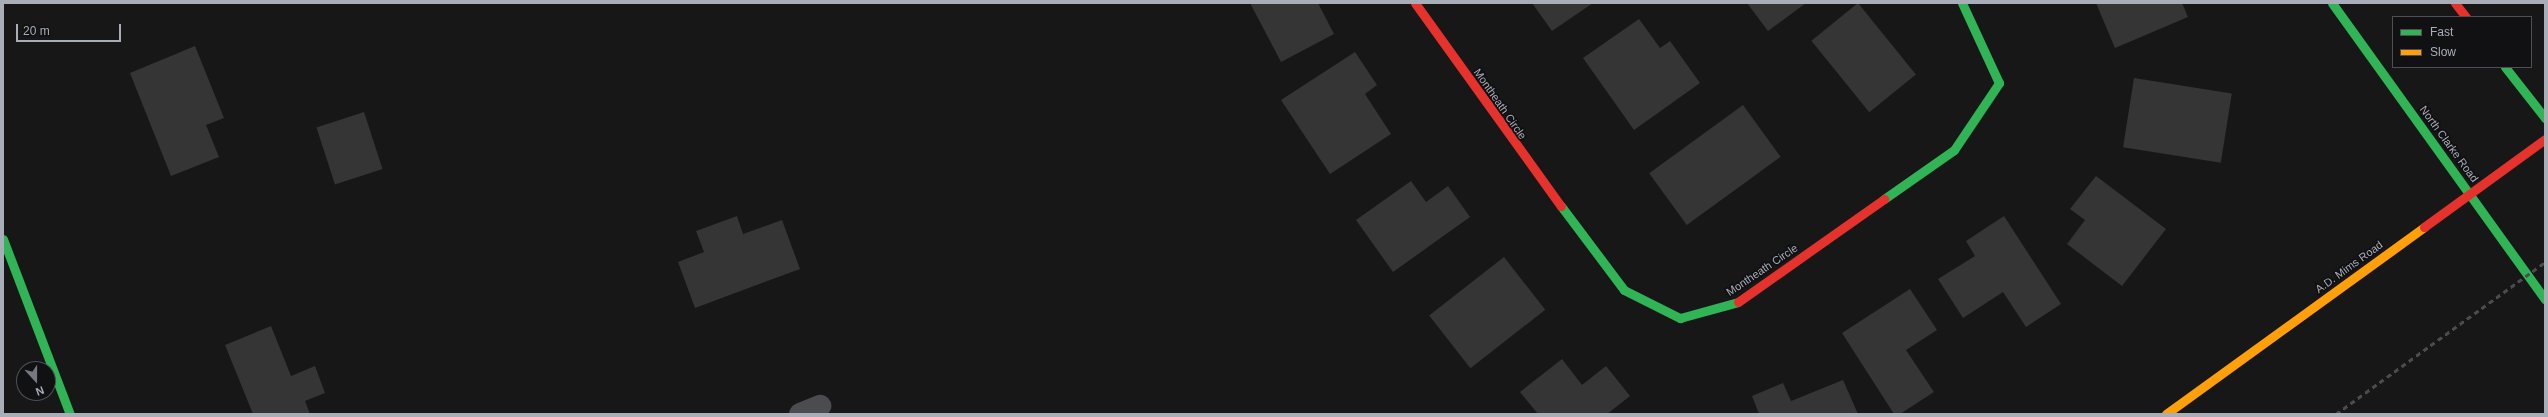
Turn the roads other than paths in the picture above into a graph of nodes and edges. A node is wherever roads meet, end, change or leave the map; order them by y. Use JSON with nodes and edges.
{"nodes":[{"id":1,"x":1415,"y":3,"type":"edge"},
{"id":2,"x":1962,"y":3,"type":"edge"},
{"id":3,"x":2332,"y":3,"type":"edge"},
{"id":4,"x":2455,"y":3,"type":"edge"},
{"id":5,"x":2465,"y":16,"type":"edge"},
{"id":6,"x":2507,"y":68,"type":"edge"},
{"id":7,"x":2545,"y":118,"type":"edge"},
{"id":8,"x":2545,"y":139,"type":"edge"},
{"id":9,"x":2470,"y":194,"type":"junction"},
{"id":10,"x":3,"y":239,"type":"edge"},
{"id":11,"x":2545,"y":299,"type":"edge"},
{"id":12,"x":70,"y":414,"type":"edge"},
{"id":13,"x":2166,"y":414,"type":"edge"}],
"edges":[{"from":1,"to":2,"type":"street","name":"Montheath Circle"},
{"from":3,"to":9,"type":"street","name":"North Clarke Road"},
{"from":4,"to":5,"type":"street"},
{"from":6,"to":7,"type":"street"},
{"from":8,"to":9,"type":"street","name":"A.D. Mims Road"},
{"from":9,"to":11,"type":"street","name":"North Clarke Road"},
{"from":9,"to":13,"type":"street","name":"A.D. Mims Road"},
{"from":10,"to":12,"type":"street"}]}
